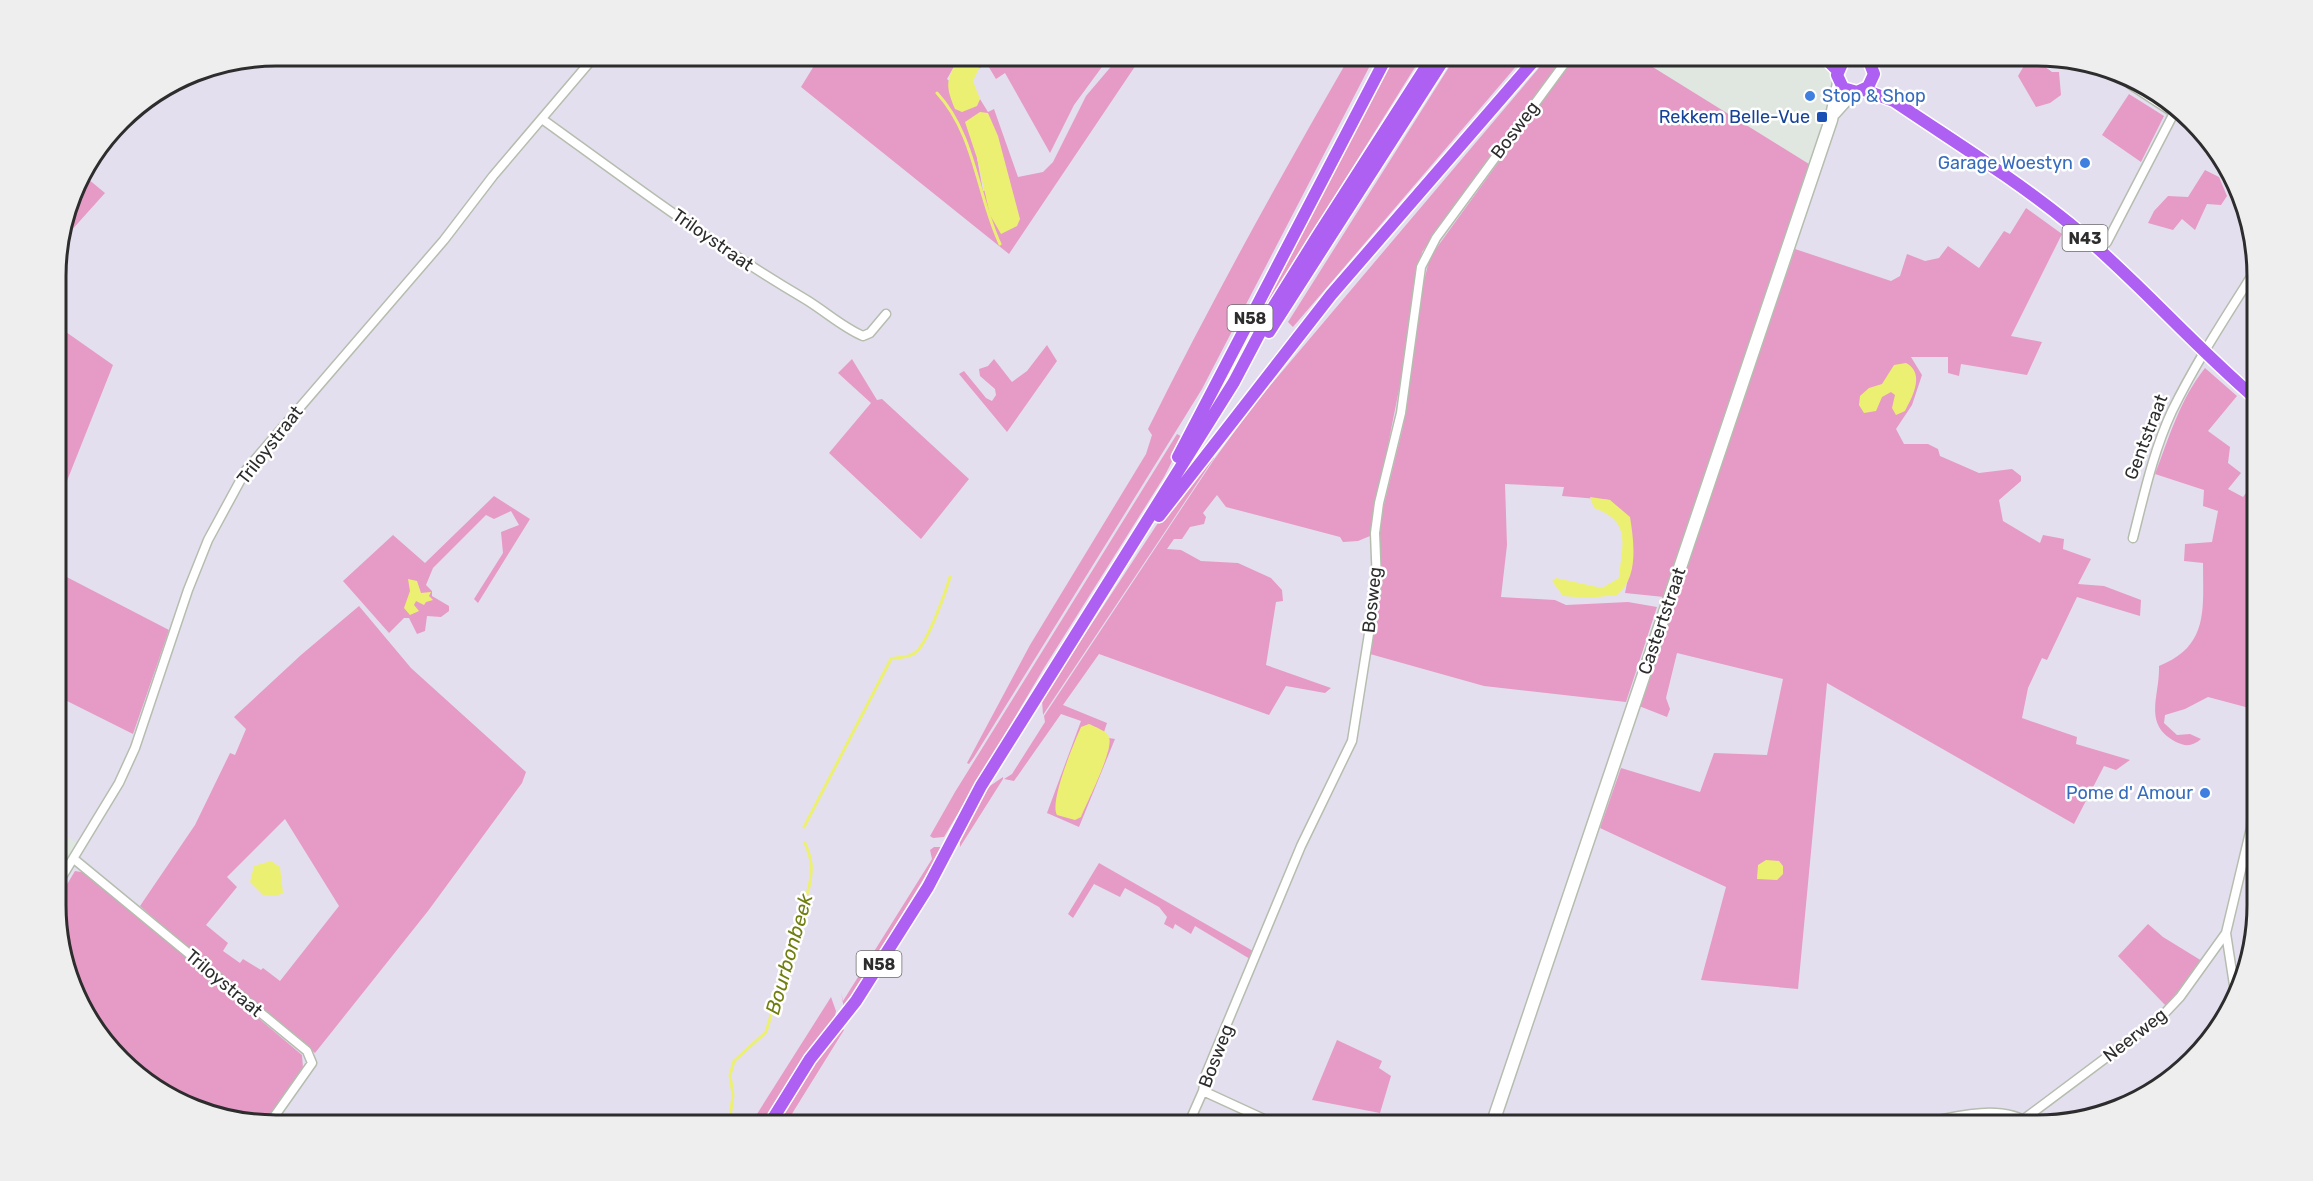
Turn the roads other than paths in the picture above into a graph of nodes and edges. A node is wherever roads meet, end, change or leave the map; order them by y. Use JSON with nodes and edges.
{"nodes":[{"id":1,"x":586,"y":66,"type":"edge"},
{"id":2,"x":1383,"y":66,"type":"edge"},
{"id":3,"x":1427,"y":66,"type":"edge"},
{"id":4,"x":1440,"y":66,"type":"edge"},
{"id":5,"x":1529,"y":66,"type":"edge"},
{"id":6,"x":1563,"y":66,"type":"edge"},
{"id":7,"x":1833,"y":66,"type":"edge"},
{"id":8,"x":1843,"y":66,"type":"edge"},
{"id":9,"x":1865,"y":66,"type":"edge"},
{"id":10,"x":1837,"y":70,"type":"junction"},
{"id":11,"x":1874,"y":74,"type":"junction"},
{"id":12,"x":1839,"y":83,"type":"junction"},
{"id":13,"x":1859,"y":91,"type":"junction"},
{"id":14,"x":1894,"y":101,"type":"junction"},
{"id":15,"x":2173,"y":115,"type":"edge"},
{"id":16,"x":1832,"y":117,"type":"junction"},
{"id":17,"x":542,"y":118,"type":"junction"},
{"id":18,"x":2100,"y":250,"type":"junction"},
{"id":19,"x":2247,"y":284,"type":"edge"},
{"id":20,"x":886,"y":314,"type":"dead end"},
{"id":21,"x":2205,"y":353,"type":"junction"},
{"id":22,"x":1234,"y":382,"type":"junction"},
{"id":23,"x":2247,"y":391,"type":"edge"},
{"id":24,"x":1138,"y":535,"type":"junction"},
{"id":25,"x":2133,"y":538,"type":"dead end"},
{"id":26,"x":2247,"y":845,"type":"edge"},
{"id":27,"x":74,"y":860,"type":"junction"},
{"id":28,"x":66,"y":872,"type":"edge"},
{"id":29,"x":2226,"y":933,"type":"junction"},
{"id":30,"x":2233,"y":979,"type":"edge"},
{"id":31,"x":1203,"y":1091,"type":"junction"},
{"id":32,"x":275,"y":1115,"type":"edge"},
{"id":33,"x":775,"y":1115,"type":"edge"},
{"id":34,"x":1192,"y":1115,"type":"edge"},
{"id":35,"x":1255,"y":1115,"type":"edge"},
{"id":36,"x":1495,"y":1115,"type":"edge"},
{"id":37,"x":1970,"y":1115,"type":"edge"},
{"id":38,"x":1997,"y":1115,"type":"edge"},
{"id":39,"x":2029,"y":1115,"type":"edge"}],
"edges":[{"from":1,"to":17,"type":"street","name":"Triloystraat"},
{"from":2,"to":24,"type":"main road","number":"N58"},
{"from":3,"to":22,"type":"main road","number":"N58"},
{"from":4,"to":22,"type":"main road","number":"N58"},
{"from":5,"to":24,"type":"main road","number":"N58"},
{"from":6,"to":31,"type":"street","name":"Bosweg"},
{"from":7,"to":10,"type":"main road"},
{"from":8,"to":10,"type":"main road","number":"N43"},
{"from":9,"to":11,"type":"main road","number":"N43"},
{"from":10,"to":12,"type":"main road"},
{"from":11,"to":13,"type":"main road"},
{"from":11,"to":14,"type":"main road","number":"N43"},
{"from":12,"to":13,"type":"main road","number":"N43"},
{"from":12,"to":16,"type":"main road","name":"Castertstraat"},
{"from":13,"to":14,"type":"main road","number":"N43"},
{"from":13,"to":16,"type":"main road","name":"Castertstraat"},
{"from":14,"to":18,"type":"main road","number":"N43"},
{"from":15,"to":18,"type":"street"},
{"from":16,"to":36,"type":"main road","name":"Castertstraat"},
{"from":17,"to":20,"type":"street","name":"Triloystraat"},
{"from":17,"to":27,"type":"street","name":"Triloystraat"},
{"from":18,"to":21,"type":"main road","number":"N43"},
{"from":19,"to":21,"type":"street","name":"Gentstraat"},
{"from":21,"to":23,"type":"main road","number":"N43"},
{"from":21,"to":25,"type":"street","name":"Gentstraat"},
{"from":22,"to":24,"type":"main road","number":"N58"},
{"from":24,"to":33,"type":"main road","number":"N58"},
{"from":26,"to":29,"type":"street","name":"Neerweg"},
{"from":27,"to":28,"type":"street","name":"Triloystraat"},
{"from":27,"to":32,"type":"street","name":"Triloystraat"},
{"from":29,"to":30,"type":"street","name":"Neerweg"},
{"from":29,"to":39,"type":"street","name":"Neerweg"},
{"from":31,"to":34,"type":"street","name":"Bosweg"},
{"from":31,"to":35,"type":"street"},
{"from":37,"to":38,"type":"street"}]}
